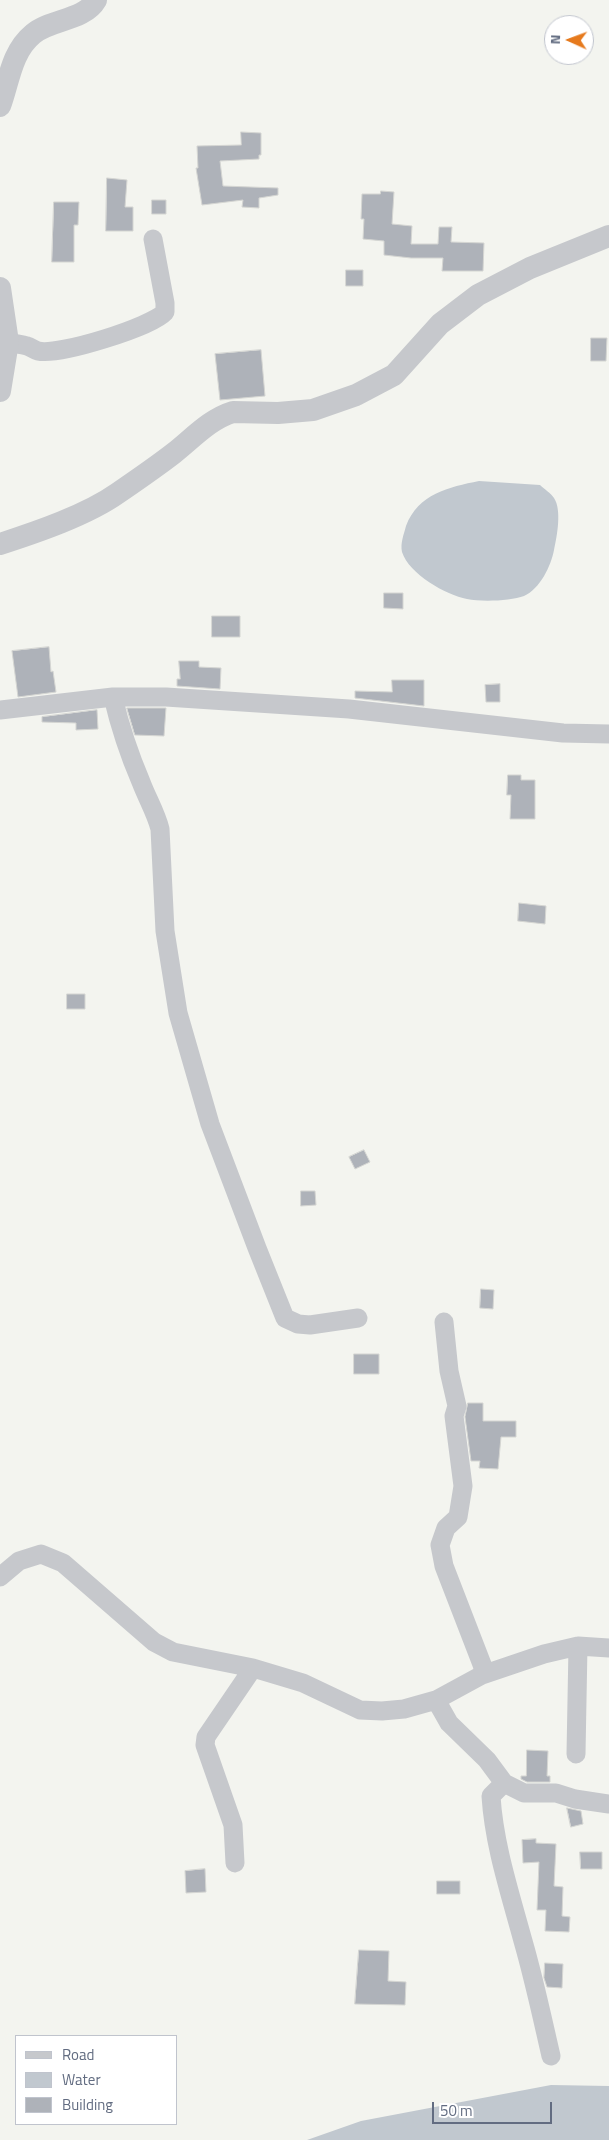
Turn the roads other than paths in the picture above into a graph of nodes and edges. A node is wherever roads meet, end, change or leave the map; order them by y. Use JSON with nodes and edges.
{"nodes":[{"id":1,"x":96,"y":0,"type":"edge"},
{"id":2,"x":0,"y":106,"type":"edge"},
{"id":3,"x":609,"y":236,"type":"edge"},
{"id":4,"x":153,"y":239,"type":"dead end"},
{"id":5,"x":0,"y":288,"type":"edge"},
{"id":6,"x":8,"y":342,"type":"junction"},
{"id":7,"x":0,"y":390,"type":"edge"},
{"id":8,"x":0,"y":544,"type":"edge"},
{"id":9,"x":113,"y":697,"type":"junction"},
{"id":10,"x":0,"y":710,"type":"edge"},
{"id":11,"x":609,"y":734,"type":"edge"},
{"id":12,"x":358,"y":1318,"type":"dead end"},
{"id":13,"x":444,"y":1322,"type":"dead end"},
{"id":14,"x":0,"y":1577,"type":"edge"},
{"id":15,"x":578,"y":1646,"type":"junction"},
{"id":16,"x":609,"y":1648,"type":"edge"},
{"id":17,"x":253,"y":1668,"type":"junction"},
{"id":18,"x":482,"y":1675,"type":"junction"},
{"id":19,"x":436,"y":1700,"type":"junction"},
{"id":20,"x":576,"y":1754,"type":"dead end"},
{"id":21,"x":504,"y":1783,"type":"junction"},
{"id":22,"x":609,"y":1804,"type":"edge"},
{"id":23,"x":234,"y":1863,"type":"dead end"},
{"id":24,"x":551,"y":2056,"type":"dead end"}],
"edges":[{"from":1,"to":2,"type":"street"},
{"from":3,"to":8,"type":"street"},
{"from":4,"to":6,"type":"street"},
{"from":5,"to":6,"type":"street"},
{"from":6,"to":7,"type":"street"},
{"from":9,"to":10,"type":"street"},
{"from":9,"to":11,"type":"street"},
{"from":9,"to":12,"type":"street"},
{"from":13,"to":18,"type":"street"},
{"from":14,"to":17,"type":"street"},
{"from":15,"to":16,"type":"street"},
{"from":15,"to":18,"type":"street"},
{"from":15,"to":20,"type":"street"},
{"from":17,"to":19,"type":"street"},
{"from":17,"to":23,"type":"street"},
{"from":18,"to":19,"type":"street"},
{"from":19,"to":21,"type":"street"},
{"from":21,"to":22,"type":"street"},
{"from":21,"to":24,"type":"street"}]}
